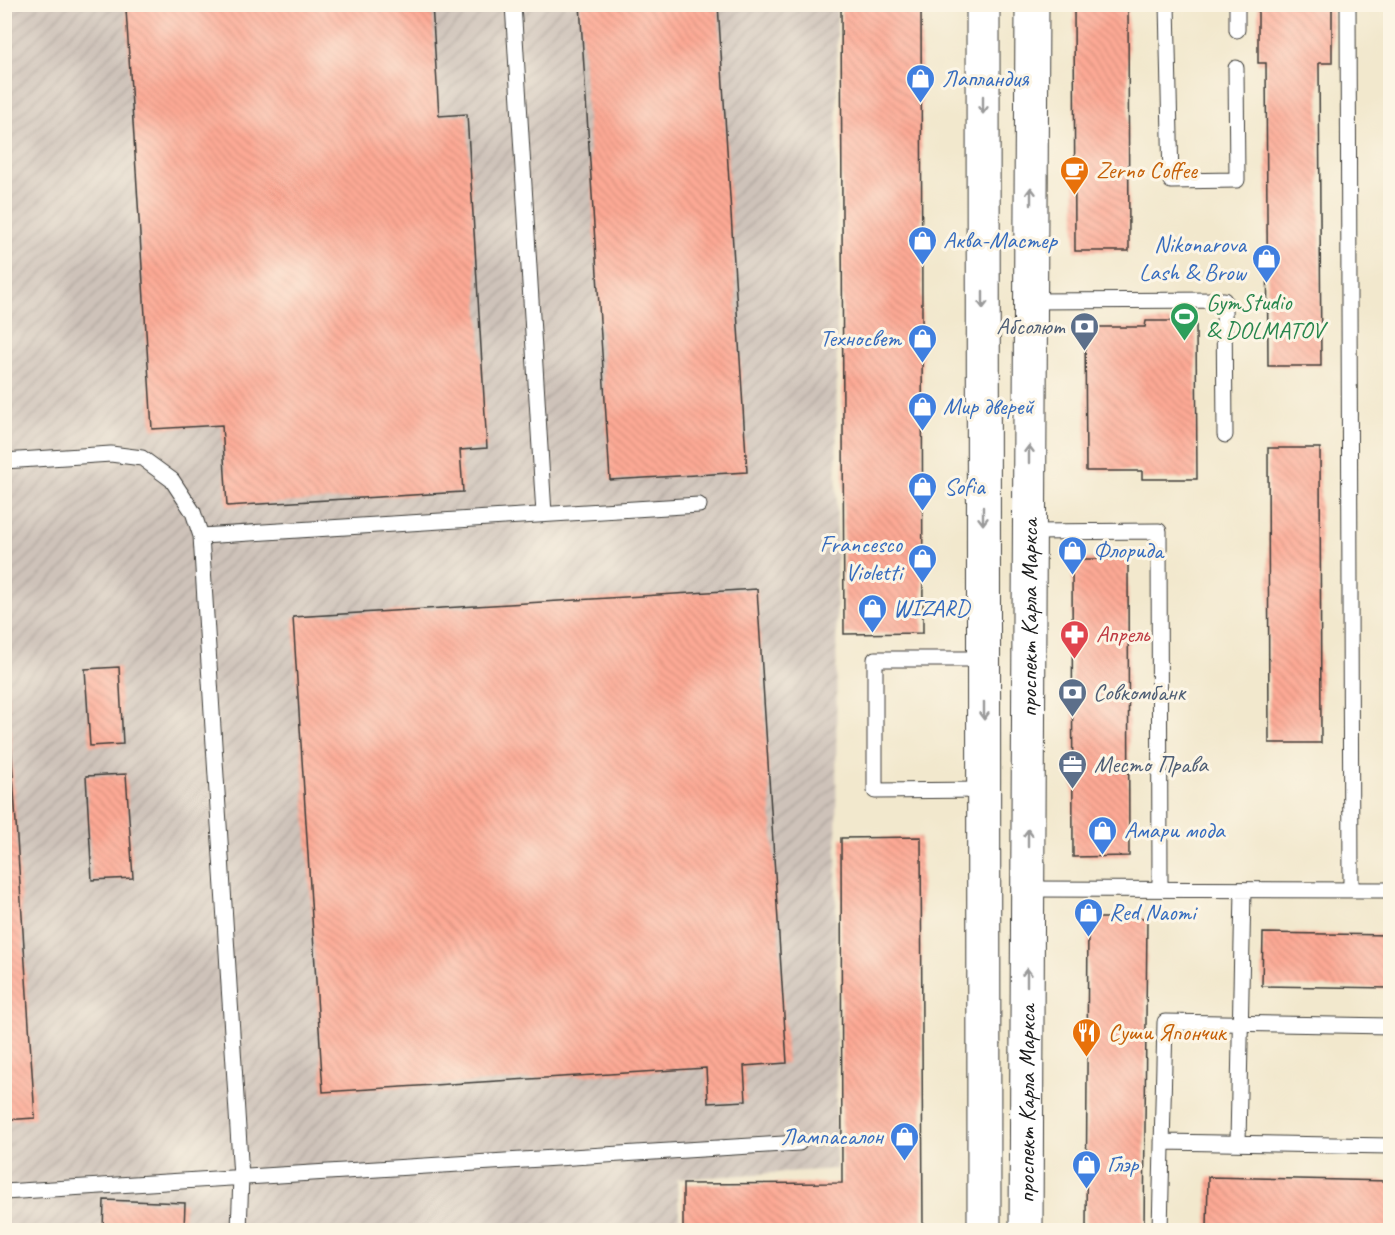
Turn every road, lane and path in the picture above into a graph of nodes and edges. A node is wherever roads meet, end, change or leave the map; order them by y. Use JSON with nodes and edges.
{"nodes":[{"id":1,"x":513,"y":4,"type":"edge"},
{"id":2,"x":983,"y":4,"type":"edge"},
{"id":3,"x":1032,"y":4,"type":"edge"},
{"id":4,"x":1167,"y":4,"type":"edge"},
{"id":5,"x":1237,"y":4,"type":"edge"},
{"id":6,"x":1348,"y":4,"type":"edge"},
{"id":7,"x":1238,"y":30,"type":"dead end"},
{"id":8,"x":1236,"y":68,"type":"dead end"},
{"id":9,"x":1030,"y":301,"type":"junction"},
{"id":10,"x":1225,"y":435,"type":"dead end"},
{"id":11,"x":4,"y":461,"type":"edge"},
{"id":12,"x":699,"y":504,"type":"dead end"},
{"id":13,"x":544,"y":514,"type":"junction"},
{"id":14,"x":1029,"y":532,"type":"junction"},
{"id":15,"x":201,"y":536,"type":"junction"},
{"id":16,"x":984,"y":659,"type":"junction"},
{"id":17,"x":984,"y":790,"type":"junction"},
{"id":18,"x":1027,"y":889,"type":"junction"},
{"id":19,"x":1160,"y":889,"type":"junction"},
{"id":20,"x":1243,"y":890,"type":"junction"},
{"id":21,"x":1351,"y":890,"type":"junction"},
{"id":22,"x":1390,"y":890,"type":"edge"},
{"id":23,"x":1241,"y":1023,"type":"junction"},
{"id":24,"x":1390,"y":1026,"type":"edge"},
{"id":25,"x":1162,"y":1142,"type":"junction"},
{"id":26,"x":799,"y":1143,"type":"dead end"},
{"id":27,"x":1238,"y":1143,"type":"junction"},
{"id":28,"x":1390,"y":1146,"type":"edge"},
{"id":29,"x":241,"y":1177,"type":"junction"},
{"id":30,"x":4,"y":1192,"type":"edge"},
{"id":31,"x":239,"y":1230,"type":"edge"},
{"id":32,"x":984,"y":1230,"type":"edge"},
{"id":33,"x":1026,"y":1230,"type":"edge"},
{"id":34,"x":1160,"y":1230,"type":"edge"}],
"edges":[{"from":1,"to":13,"type":"lane"},
{"from":2,"to":16,"type":"main road","name":"проспект Карла Маркса","one_way":true},
{"from":9,"to":3,"type":"main road","name":"проспект Карла Маркса","one_way":true},
{"from":4,"to":8,"type":"lane"},
{"from":5,"to":7,"type":"lane"},
{"from":6,"to":21,"type":"lane"},
{"from":9,"to":10,"type":"lane"},
{"from":14,"to":9,"type":"main road","name":"проспект Карла Маркса","one_way":true},
{"from":11,"to":15,"type":"lane"},
{"from":12,"to":13,"type":"lane"},
{"from":13,"to":15,"type":"lane"},
{"from":18,"to":14,"type":"main road","name":"проспект Карла Маркса","one_way":true},
{"from":14,"to":19,"type":"lane"},
{"from":15,"to":29,"type":"lane"},
{"from":16,"to":17,"type":"main road","name":"проспект Карла Маркса","one_way":true},
{"from":16,"to":17,"type":"lane"},
{"from":17,"to":32,"type":"main road","name":"проспект Карла Маркса"},
{"from":18,"to":19,"type":"lane"},
{"from":33,"to":18,"type":"main road","name":"проспект Карла Маркса","one_way":true},
{"from":19,"to":20,"type":"lane"},
{"from":20,"to":21,"type":"lane"},
{"from":20,"to":23,"type":"lane"},
{"from":21,"to":22,"type":"lane"},
{"from":23,"to":24,"type":"lane"},
{"from":23,"to":25,"type":"lane"},
{"from":23,"to":27,"type":"lane"},
{"from":25,"to":27,"type":"lane"},
{"from":25,"to":34,"type":"lane"},
{"from":26,"to":29,"type":"lane"},
{"from":27,"to":28,"type":"lane"},
{"from":29,"to":30,"type":"lane"},
{"from":29,"to":31,"type":"lane"}]}
